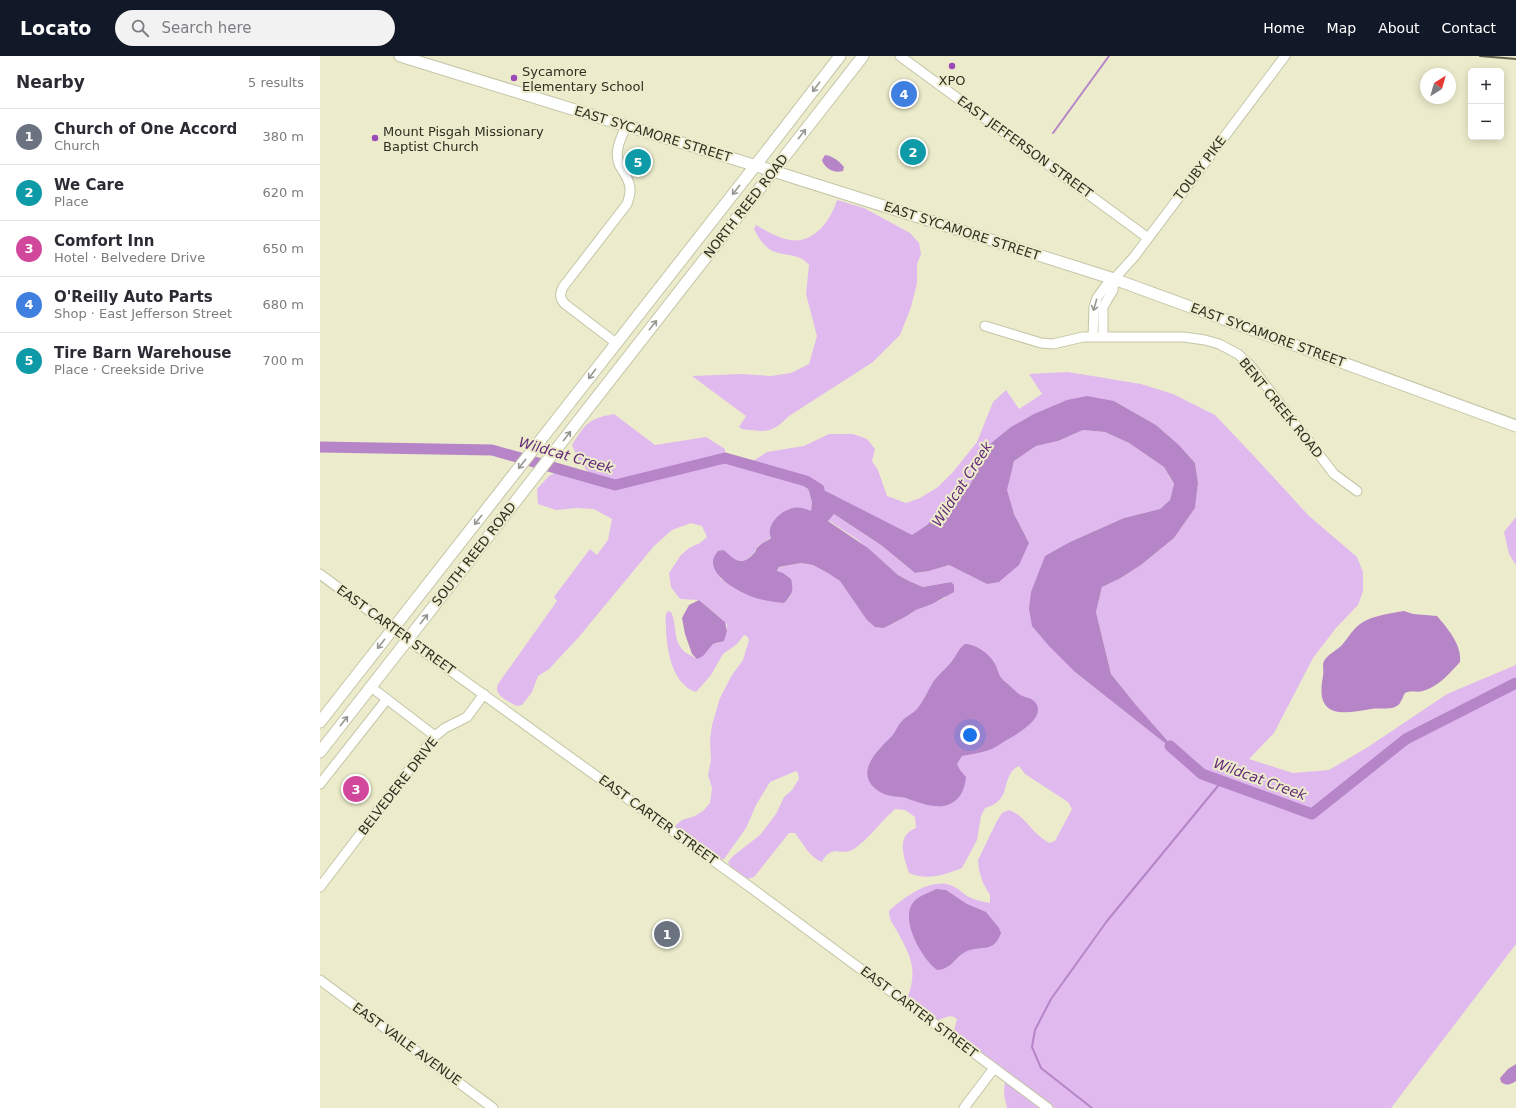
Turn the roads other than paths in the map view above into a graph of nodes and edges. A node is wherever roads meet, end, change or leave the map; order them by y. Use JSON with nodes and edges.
{"nodes":[{"id":1,"x":400,"y":56,"type":"edge"},
{"id":2,"x":840,"y":56,"type":"edge"},
{"id":3,"x":863,"y":56,"type":"edge"},
{"id":4,"x":900,"y":56,"type":"edge"},
{"id":5,"x":1285,"y":56,"type":"edge"},
{"id":6,"x":626,"y":126,"type":"junction"},
{"id":7,"x":756,"y":166,"type":"junction"},
{"id":8,"x":773,"y":171,"type":"junction"},
{"id":9,"x":1148,"y":238,"type":"junction"},
{"id":10,"x":1114,"y":279,"type":"junction"},
{"id":11,"x":985,"y":326,"type":"dead end"},
{"id":12,"x":1093,"y":337,"type":"junction"},
{"id":13,"x":1103,"y":337,"type":"junction"},
{"id":14,"x":616,"y":344,"type":"junction"},
{"id":15,"x":629,"y":356,"type":"joint"},
{"id":16,"x":1516,"y":426,"type":"edge"},
{"id":17,"x":1357,"y":491,"type":"dead end"},
{"id":18,"x":320,"y":574,"type":"edge"},
{"id":19,"x":393,"y":628,"type":"junction"},
{"id":20,"x":408,"y":640,"type":"junction"},
{"id":21,"x":371,"y":687,"type":"junction"},
{"id":22,"x":484,"y":694,"type":"junction"},
{"id":23,"x":386,"y":699,"type":"junction"},
{"id":24,"x":320,"y":722,"type":"edge"},
{"id":25,"x":436,"y":736,"type":"junction"},
{"id":26,"x":320,"y":752,"type":"edge"},
{"id":27,"x":320,"y":784,"type":"edge"},
{"id":28,"x":320,"y":887,"type":"edge"},
{"id":29,"x":320,"y":980,"type":"edge"},
{"id":30,"x":994,"y":1068,"type":"junction"},
{"id":31,"x":493,"y":1108,"type":"edge"},
{"id":32,"x":964,"y":1108,"type":"edge"},
{"id":33,"x":1048,"y":1108,"type":"edge"}],
"edges":[{"from":1,"to":6,"type":"main road","name":"EAST SYCAMORE STREET"},
{"from":2,"to":7,"type":"main road","name":"NORTH REED ROAD","one_way":true},
{"from":8,"to":3,"type":"main road","name":"NORTH REED ROAD","one_way":true},
{"from":4,"to":9,"type":"street","name":"EAST JEFFERSON STREET"},
{"from":5,"to":9,"type":"street","name":"TOUBY PIKE"},
{"from":6,"to":7,"type":"main road","name":"EAST SYCAMORE STREET"},
{"from":6,"to":14,"type":"street"},
{"from":7,"to":8,"type":"main road","name":"EAST SYCAMORE STREET"},
{"from":7,"to":14,"type":"main road","name":"NORTH REED ROAD","one_way":true},
{"from":8,"to":10,"type":"main road","name":"EAST SYCAMORE STREET"},
{"from":15,"to":8,"type":"main road","name":"NORTH REED ROAD","one_way":true},
{"from":9,"to":10,"type":"street","name":"TOUBY PIKE"},
{"from":10,"to":12,"type":"street","name":"TOUBY PIKE","one_way":true},
{"from":10,"to":13,"type":"street","name":"TOUBY PIKE"},
{"from":10,"to":16,"type":"main road","name":"EAST SYCAMORE STREET"},
{"from":11,"to":12,"type":"street","name":"BENT CREEK ROAD"},
{"from":12,"to":13,"type":"street","name":"BENT CREEK ROAD"},
{"from":13,"to":17,"type":"street","name":"BENT CREEK ROAD"},
{"from":14,"to":19,"type":"main road","name":"SOUTH REED ROAD","one_way":true},
{"from":20,"to":15,"type":"main road","name":"SOUTH REED ROAD","one_way":true},
{"from":18,"to":19,"type":"street","name":"EAST CARTER STREET"},
{"from":19,"to":20,"type":"street","name":"EAST CARTER STREET"},
{"from":19,"to":24,"type":"main road","name":"SOUTH REED ROAD","one_way":true},
{"from":20,"to":21,"type":"main road","name":"SOUTH REED ROAD"},
{"from":20,"to":22,"type":"street","name":"EAST CARTER STREET"},
{"from":21,"to":23,"type":"street"},
{"from":26,"to":21,"type":"main road","name":"SOUTH REED ROAD","one_way":true},
{"from":22,"to":25,"type":"street","name":"BELVEDERE DRIVE"},
{"from":22,"to":30,"type":"street","name":"EAST CARTER STREET"},
{"from":23,"to":25,"type":"street"},
{"from":23,"to":27,"type":"street"},
{"from":25,"to":28,"type":"street","name":"BELVEDERE DRIVE"},
{"from":29,"to":31,"type":"street","name":"EAST VAILE AVENUE"},
{"from":30,"to":32,"type":"street"},
{"from":30,"to":33,"type":"street","name":"EAST CARTER STREET"}]}
